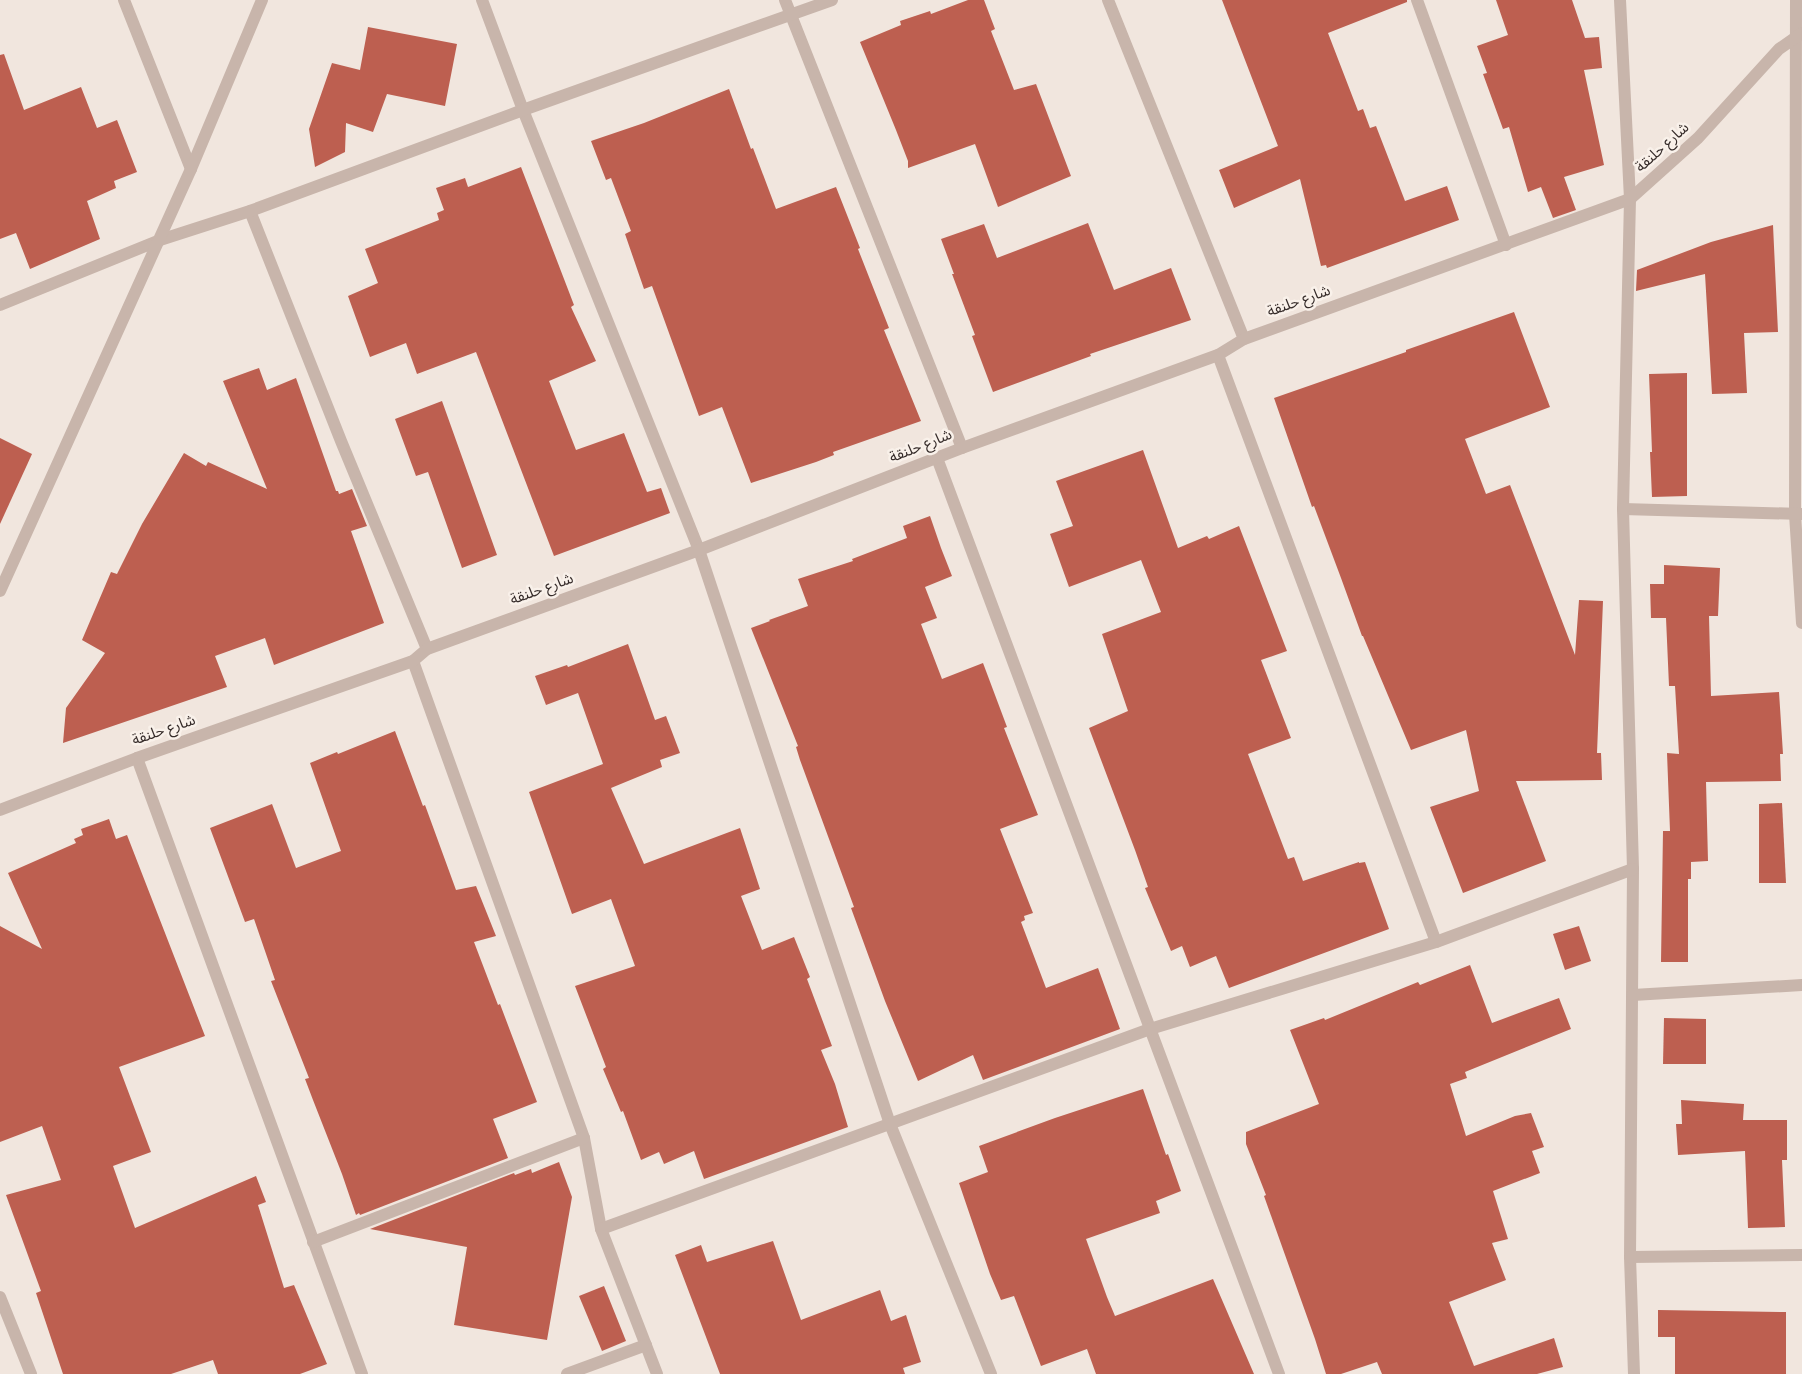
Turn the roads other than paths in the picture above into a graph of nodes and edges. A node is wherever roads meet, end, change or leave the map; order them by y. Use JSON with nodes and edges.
{"nodes":[{"id":1,"x":124,"y":0,"type":"edge"},
{"id":2,"x":262,"y":0,"type":"edge"},
{"id":3,"x":482,"y":0,"type":"edge"},
{"id":4,"x":785,"y":0,"type":"edge"},
{"id":5,"x":832,"y":0,"type":"edge"},
{"id":6,"x":1108,"y":0,"type":"edge"},
{"id":7,"x":1417,"y":0,"type":"edge"},
{"id":8,"x":1620,"y":0,"type":"edge"},
{"id":9,"x":1796,"y":0,"type":"edge"},
{"id":10,"x":790,"y":16,"type":"junction"},
{"id":11,"x":1800,"y":34,"type":"edge"},
{"id":12,"x":522,"y":110,"type":"junction"},
{"id":13,"x":191,"y":170,"type":"junction"},
{"id":14,"x":1630,"y":199,"type":"junction"},
{"id":15,"x":250,"y":211,"type":"junction"},
{"id":16,"x":160,"y":240,"type":"junction"},
{"id":17,"x":1506,"y":245,"type":"junction"},
{"id":18,"x":0,"y":305,"type":"edge"},
{"id":19,"x":1244,"y":339,"type":"junction"},
{"id":20,"x":1218,"y":355,"type":"junction"},
{"id":21,"x":962,"y":448,"type":"junction"},
{"id":22,"x":937,"y":458,"type":"junction"},
{"id":23,"x":1623,"y":509,"type":"junction"},
{"id":24,"x":1799,"y":514,"type":"edge"},
{"id":25,"x":700,"y":550,"type":"junction"},
{"id":26,"x":0,"y":591,"type":"edge"},
{"id":27,"x":1802,"y":622,"type":"edge"},
{"id":28,"x":427,"y":649,"type":"junction"},
{"id":29,"x":413,"y":661,"type":"junction"},
{"id":30,"x":137,"y":758,"type":"junction"},
{"id":31,"x":0,"y":810,"type":"edge"},
{"id":32,"x":1633,"y":869,"type":"junction"},
{"id":33,"x":1436,"y":942,"type":"junction"},
{"id":34,"x":1802,"y":985,"type":"edge"},
{"id":35,"x":1633,"y":995,"type":"junction"},
{"id":36,"x":1150,"y":1029,"type":"junction"},
{"id":37,"x":890,"y":1124,"type":"junction"},
{"id":38,"x":584,"y":1138,"type":"junction"},
{"id":39,"x":601,"y":1228,"type":"junction"},
{"id":40,"x":313,"y":1242,"type":"junction"},
{"id":41,"x":1802,"y":1255,"type":"edge"},
{"id":42,"x":1630,"y":1257,"type":"junction"},
{"id":43,"x":0,"y":1297,"type":"edge"},
{"id":44,"x":646,"y":1345,"type":"junction"},
{"id":45,"x":31,"y":1374,"type":"edge"},
{"id":46,"x":362,"y":1374,"type":"edge"},
{"id":47,"x":567,"y":1374,"type":"edge"},
{"id":48,"x":657,"y":1374,"type":"edge"},
{"id":49,"x":991,"y":1374,"type":"edge"},
{"id":50,"x":1279,"y":1374,"type":"edge"},
{"id":51,"x":1634,"y":1374,"type":"edge"}],
"edges":[{"from":1,"to":13,"type":"street"},
{"from":2,"to":13,"type":"street"},
{"from":3,"to":12,"type":"street"},
{"from":4,"to":10,"type":"street"},
{"from":5,"to":10,"type":"street"},
{"from":6,"to":19,"type":"street"},
{"from":7,"to":17,"type":"street"},
{"from":8,"to":14,"type":"street"},
{"from":9,"to":11,"type":"street"},
{"from":10,"to":12,"type":"street"},
{"from":10,"to":21,"type":"street"},
{"from":11,"to":14,"type":"street","name":"شارع حلنقة"},
{"from":11,"to":24,"type":"street"},
{"from":12,"to":15,"type":"street"},
{"from":12,"to":25,"type":"street"},
{"from":13,"to":16,"type":"street"},
{"from":14,"to":17,"type":"street","name":"شارع حلنقة"},
{"from":14,"to":23,"type":"street"},
{"from":15,"to":16,"type":"street"},
{"from":15,"to":28,"type":"street"},
{"from":16,"to":18,"type":"street"},
{"from":16,"to":26,"type":"street"},
{"from":17,"to":19,"type":"street","name":"شارع حلنقة"},
{"from":19,"to":20,"type":"street","name":"شارع حلنقة"},
{"from":20,"to":21,"type":"street","name":"شارع حلنقة"},
{"from":20,"to":33,"type":"street"},
{"from":21,"to":22,"type":"street","name":"شارع حلنقة"},
{"from":22,"to":25,"type":"street","name":"شارع حلنقة"},
{"from":22,"to":36,"type":"street"},
{"from":23,"to":24,"type":"street"},
{"from":23,"to":32,"type":"street"},
{"from":24,"to":27,"type":"street"},
{"from":25,"to":28,"type":"street","name":"شارع حلنقة"},
{"from":25,"to":37,"type":"street"},
{"from":28,"to":29,"type":"street","name":"شارع حلنقة"},
{"from":29,"to":30,"type":"street","name":"شارع حلنقة"},
{"from":29,"to":38,"type":"street"},
{"from":30,"to":31,"type":"street","name":"شارع حلنقة"},
{"from":30,"to":40,"type":"street"},
{"from":32,"to":33,"type":"street"},
{"from":32,"to":35,"type":"street"},
{"from":33,"to":36,"type":"street"},
{"from":34,"to":35,"type":"street"},
{"from":35,"to":42,"type":"street"},
{"from":36,"to":37,"type":"street"},
{"from":36,"to":50,"type":"street"},
{"from":37,"to":39,"type":"street"},
{"from":37,"to":49,"type":"street"},
{"from":38,"to":39,"type":"street"},
{"from":38,"to":40,"type":"street"},
{"from":39,"to":44,"type":"street"},
{"from":40,"to":46,"type":"street"},
{"from":41,"to":42,"type":"street"},
{"from":42,"to":51,"type":"street"},
{"from":43,"to":45,"type":"street"},
{"from":44,"to":47,"type":"street"},
{"from":44,"to":48,"type":"street"}]}
